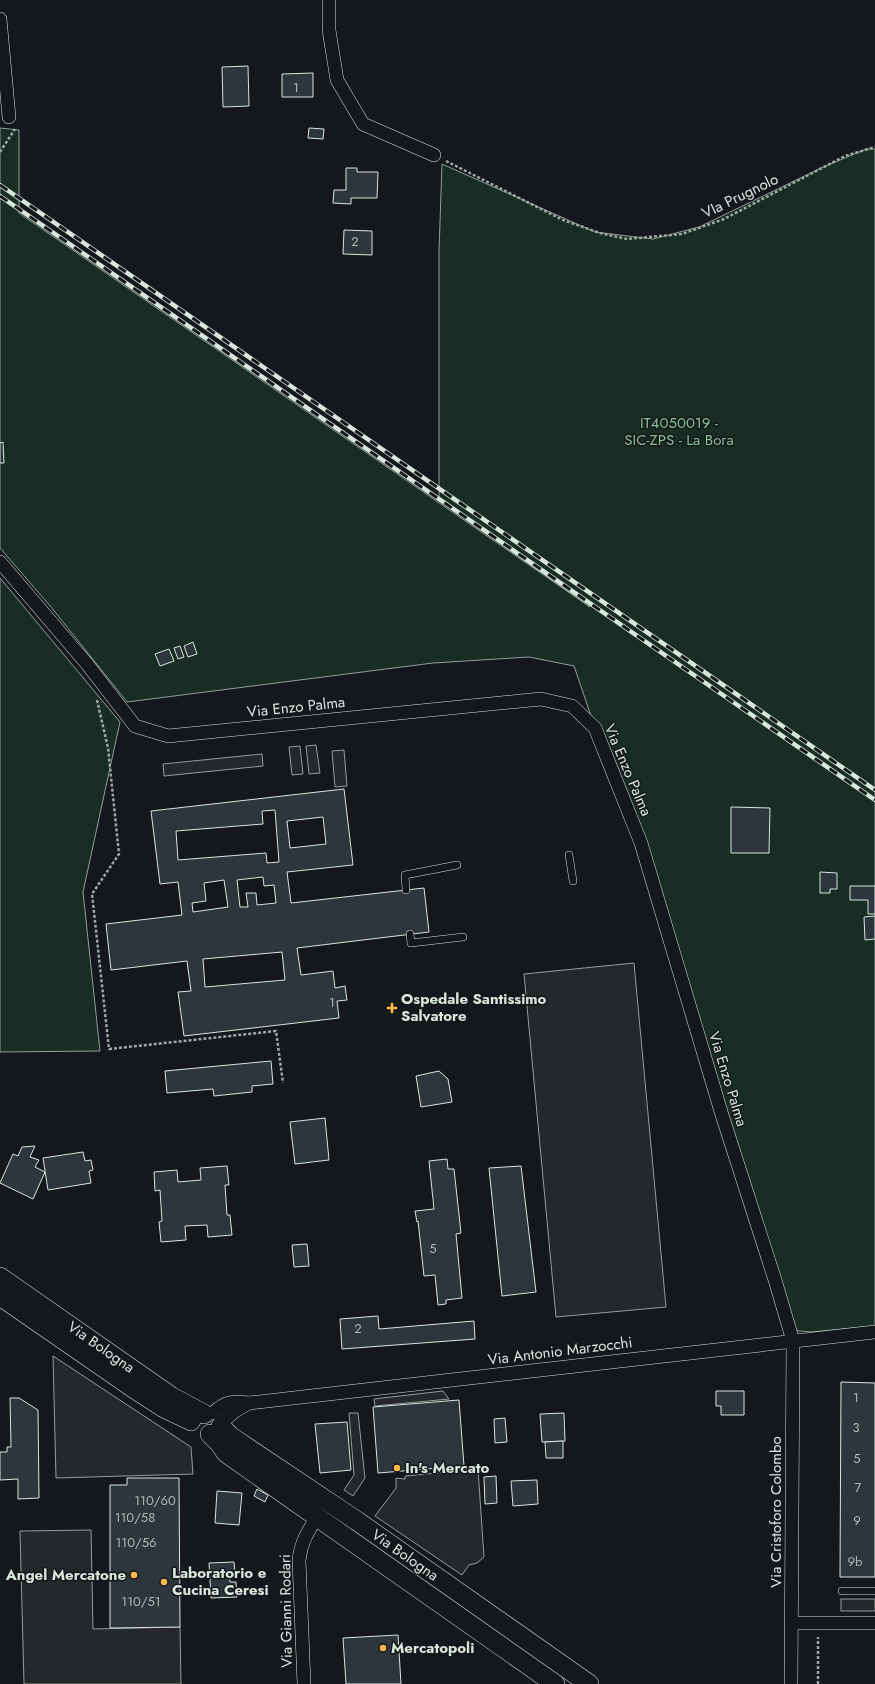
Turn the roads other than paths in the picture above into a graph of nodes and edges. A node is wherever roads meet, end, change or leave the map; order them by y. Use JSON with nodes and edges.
{"nodes":[{"id":1,"x":329,"y":0,"type":"edge"},
{"id":2,"x":0,"y":26,"type":"edge"},
{"id":3,"x":9,"y":117,"type":"dead end"},
{"id":4,"x":434,"y":155,"type":"road end"},
{"id":5,"x":0,"y":562,"type":"edge"},
{"id":6,"x":569,"y":855,"type":"dead end"},
{"id":7,"x":457,"y":865,"type":"dead end"},
{"id":8,"x":573,"y":882,"type":"dead end"},
{"id":9,"x":406,"y":890,"type":"dead end"},
{"id":10,"x":410,"y":934,"type":"dead end"},
{"id":11,"x":463,"y":937,"type":"dead end"},
{"id":12,"x":0,"y":1277,"type":"edge"},
{"id":13,"x":0,"y":1296,"type":"edge"},
{"id":14,"x":29,"y":1297,"type":"junction"},
{"id":15,"x":875,"y":1332,"type":"edge"},
{"id":16,"x":64,"y":1340,"type":"junction"},
{"id":17,"x":793,"y":1341,"type":"junction"},
{"id":18,"x":211,"y":1422,"type":"junction"},
{"id":19,"x":317,"y":1517,"type":"junction"},
{"id":20,"x":842,"y":1591,"type":"dead end"},
{"id":21,"x":875,"y":1592,"type":"edge"},
{"id":22,"x":792,"y":1623,"type":"junction"},
{"id":23,"x":875,"y":1623,"type":"edge"},
{"id":24,"x":304,"y":1684,"type":"edge"},
{"id":25,"x":554,"y":1684,"type":"edge"},
{"id":26,"x":589,"y":1684,"type":"edge"},
{"id":27,"x":791,"y":1684,"type":"edge"}],
"edges":[{"from":1,"to":4,"type":"street"},
{"from":2,"to":3,"type":"street"},
{"from":5,"to":17,"type":"street","name":"Via Enzo Palma"},
{"from":6,"to":8,"type":"lane"},
{"from":7,"to":9,"type":"lane"},
{"from":10,"to":11,"type":"lane"},
{"from":12,"to":14,"type":"main road","name":"Via Bologna"},
{"from":13,"to":16,"type":"main road","name":"Via Bologna"},
{"from":14,"to":16,"type":"street"},
{"from":14,"to":18,"type":"main road","name":"Via Bologna"},
{"from":15,"to":17,"type":"street","name":"Via Antonio Marzocchi"},
{"from":16,"to":18,"type":"main road","name":"Via Bologna"},
{"from":17,"to":18,"type":"street","name":"Via Antonio Marzocchi"},
{"from":17,"to":22,"type":"street","name":"Via Cristoforo Colombo"},
{"from":18,"to":19,"type":"main road","name":"Via Bologna"},
{"from":18,"to":26,"type":"main road","name":"Via Bologna"},
{"from":19,"to":24,"type":"street","name":"Via Gianni Rodari"},
{"from":19,"to":25,"type":"main road","name":"Via Bologna"},
{"from":20,"to":21,"type":"lane"},
{"from":22,"to":23,"type":"street"},
{"from":22,"to":27,"type":"street","name":"Via Cristoforo Colombo"}]}
